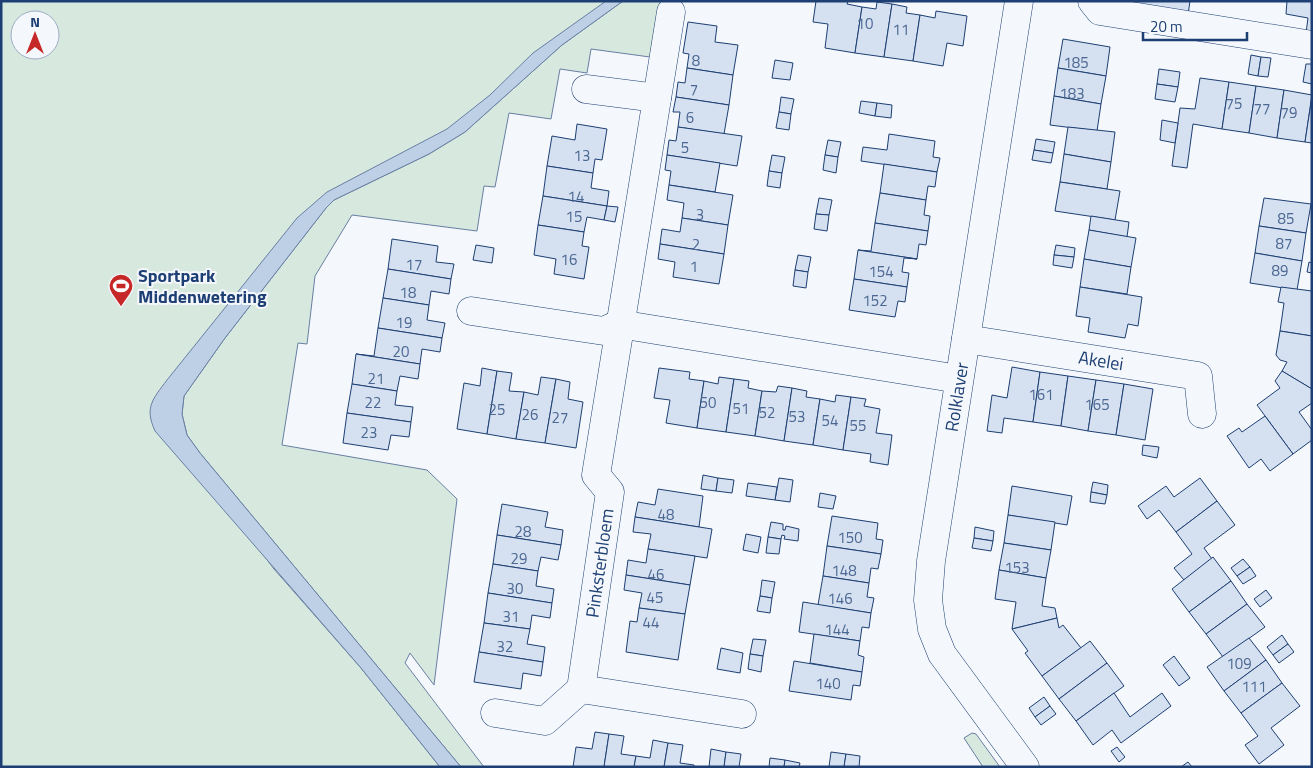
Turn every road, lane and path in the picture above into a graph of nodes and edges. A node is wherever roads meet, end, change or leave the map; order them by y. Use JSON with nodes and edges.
{"nodes":[{"id":1,"x":1019,"y":1,"type":"edge"},
{"id":2,"x":1092,"y":1,"type":"edge"},
{"id":3,"x":671,"y":12,"type":"dead end"},
{"id":4,"x":1312,"y":44,"type":"edge"},
{"id":5,"x":586,"y":88,"type":"dead end"},
{"id":6,"x":657,"y":98,"type":"junction"},
{"id":7,"x":471,"y":310,"type":"dead end"},
{"id":8,"x":619,"y":324,"type":"junction"},
{"id":9,"x":966,"y":339,"type":"junction"},
{"id":10,"x":959,"y":379,"type":"junction"},
{"id":11,"x":1202,"y":414,"type":"dead end"},
{"id":12,"x":581,"y":689,"type":"junction"},
{"id":13,"x":495,"y":712,"type":"dead end"},
{"id":14,"x":742,"y":714,"type":"dead end"},
{"id":15,"x":1025,"y":767,"type":"edge"}],
"edges":[{"from":1,"to":9,"type":"street","name":"Rolklaver"},
{"from":2,"to":4,"type":"street"},
{"from":3,"to":6,"type":"street","name":"Pinksterbloem"},
{"from":5,"to":6,"type":"street"},
{"from":6,"to":8,"type":"street","name":"Pinksterbloem"},
{"from":7,"to":8,"type":"street"},
{"from":8,"to":10,"type":"street"},
{"from":8,"to":12,"type":"street","name":"Pinksterbloem"},
{"from":9,"to":10,"type":"street","name":"Rolklaver"},
{"from":9,"to":11,"type":"street","name":"Akelei"},
{"from":10,"to":15,"type":"street","name":"Rolklaver"},
{"from":12,"to":13,"type":"street"},
{"from":12,"to":14,"type":"street"}]}
